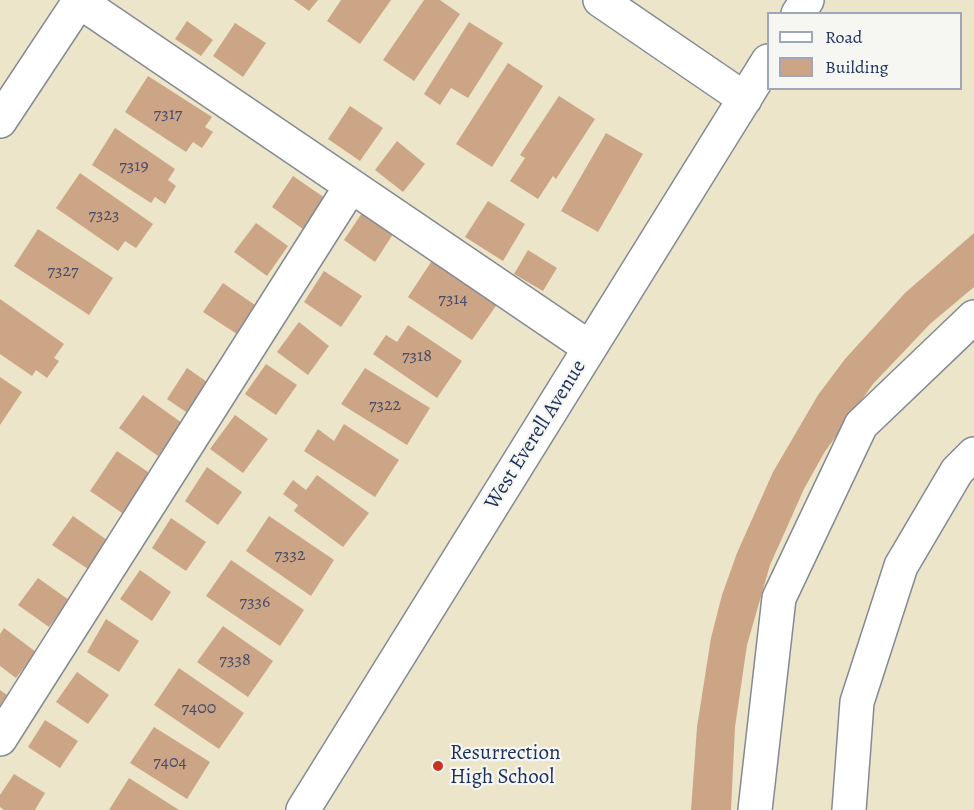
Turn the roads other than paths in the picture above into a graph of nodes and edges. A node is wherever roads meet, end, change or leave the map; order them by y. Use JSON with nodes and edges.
{"nodes":[{"id":1,"x":600,"y":0,"type":"edge"},
{"id":2,"x":80,"y":1,"type":"edge"},
{"id":3,"x":767,"y":63,"type":"edge"},
{"id":4,"x":745,"y":99,"type":"junction"},
{"id":5,"x":0,"y":121,"type":"edge"},
{"id":6,"x":351,"y":186,"type":"junction"},
{"id":7,"x":974,"y":317,"type":"edge"},
{"id":8,"x":590,"y":348,"type":"junction"},
{"id":9,"x":974,"y":454,"type":"edge"},
{"id":10,"x":0,"y":739,"type":"edge"},
{"id":11,"x":303,"y":810,"type":"edge"},
{"id":12,"x":754,"y":810,"type":"edge"},
{"id":13,"x":849,"y":810,"type":"edge"}],
"edges":[{"from":1,"to":4,"type":"street"},
{"from":2,"to":5,"type":"street"},
{"from":2,"to":6,"type":"street"},
{"from":3,"to":4,"type":"street","name":"West Everell Avenue"},
{"from":4,"to":8,"type":"street","name":"West Everell Avenue"},
{"from":6,"to":8,"type":"street"},
{"from":6,"to":10,"type":"street"},
{"from":7,"to":12,"type":"street"},
{"from":8,"to":11,"type":"street","name":"West Everell Avenue"},
{"from":9,"to":13,"type":"street"}]}
